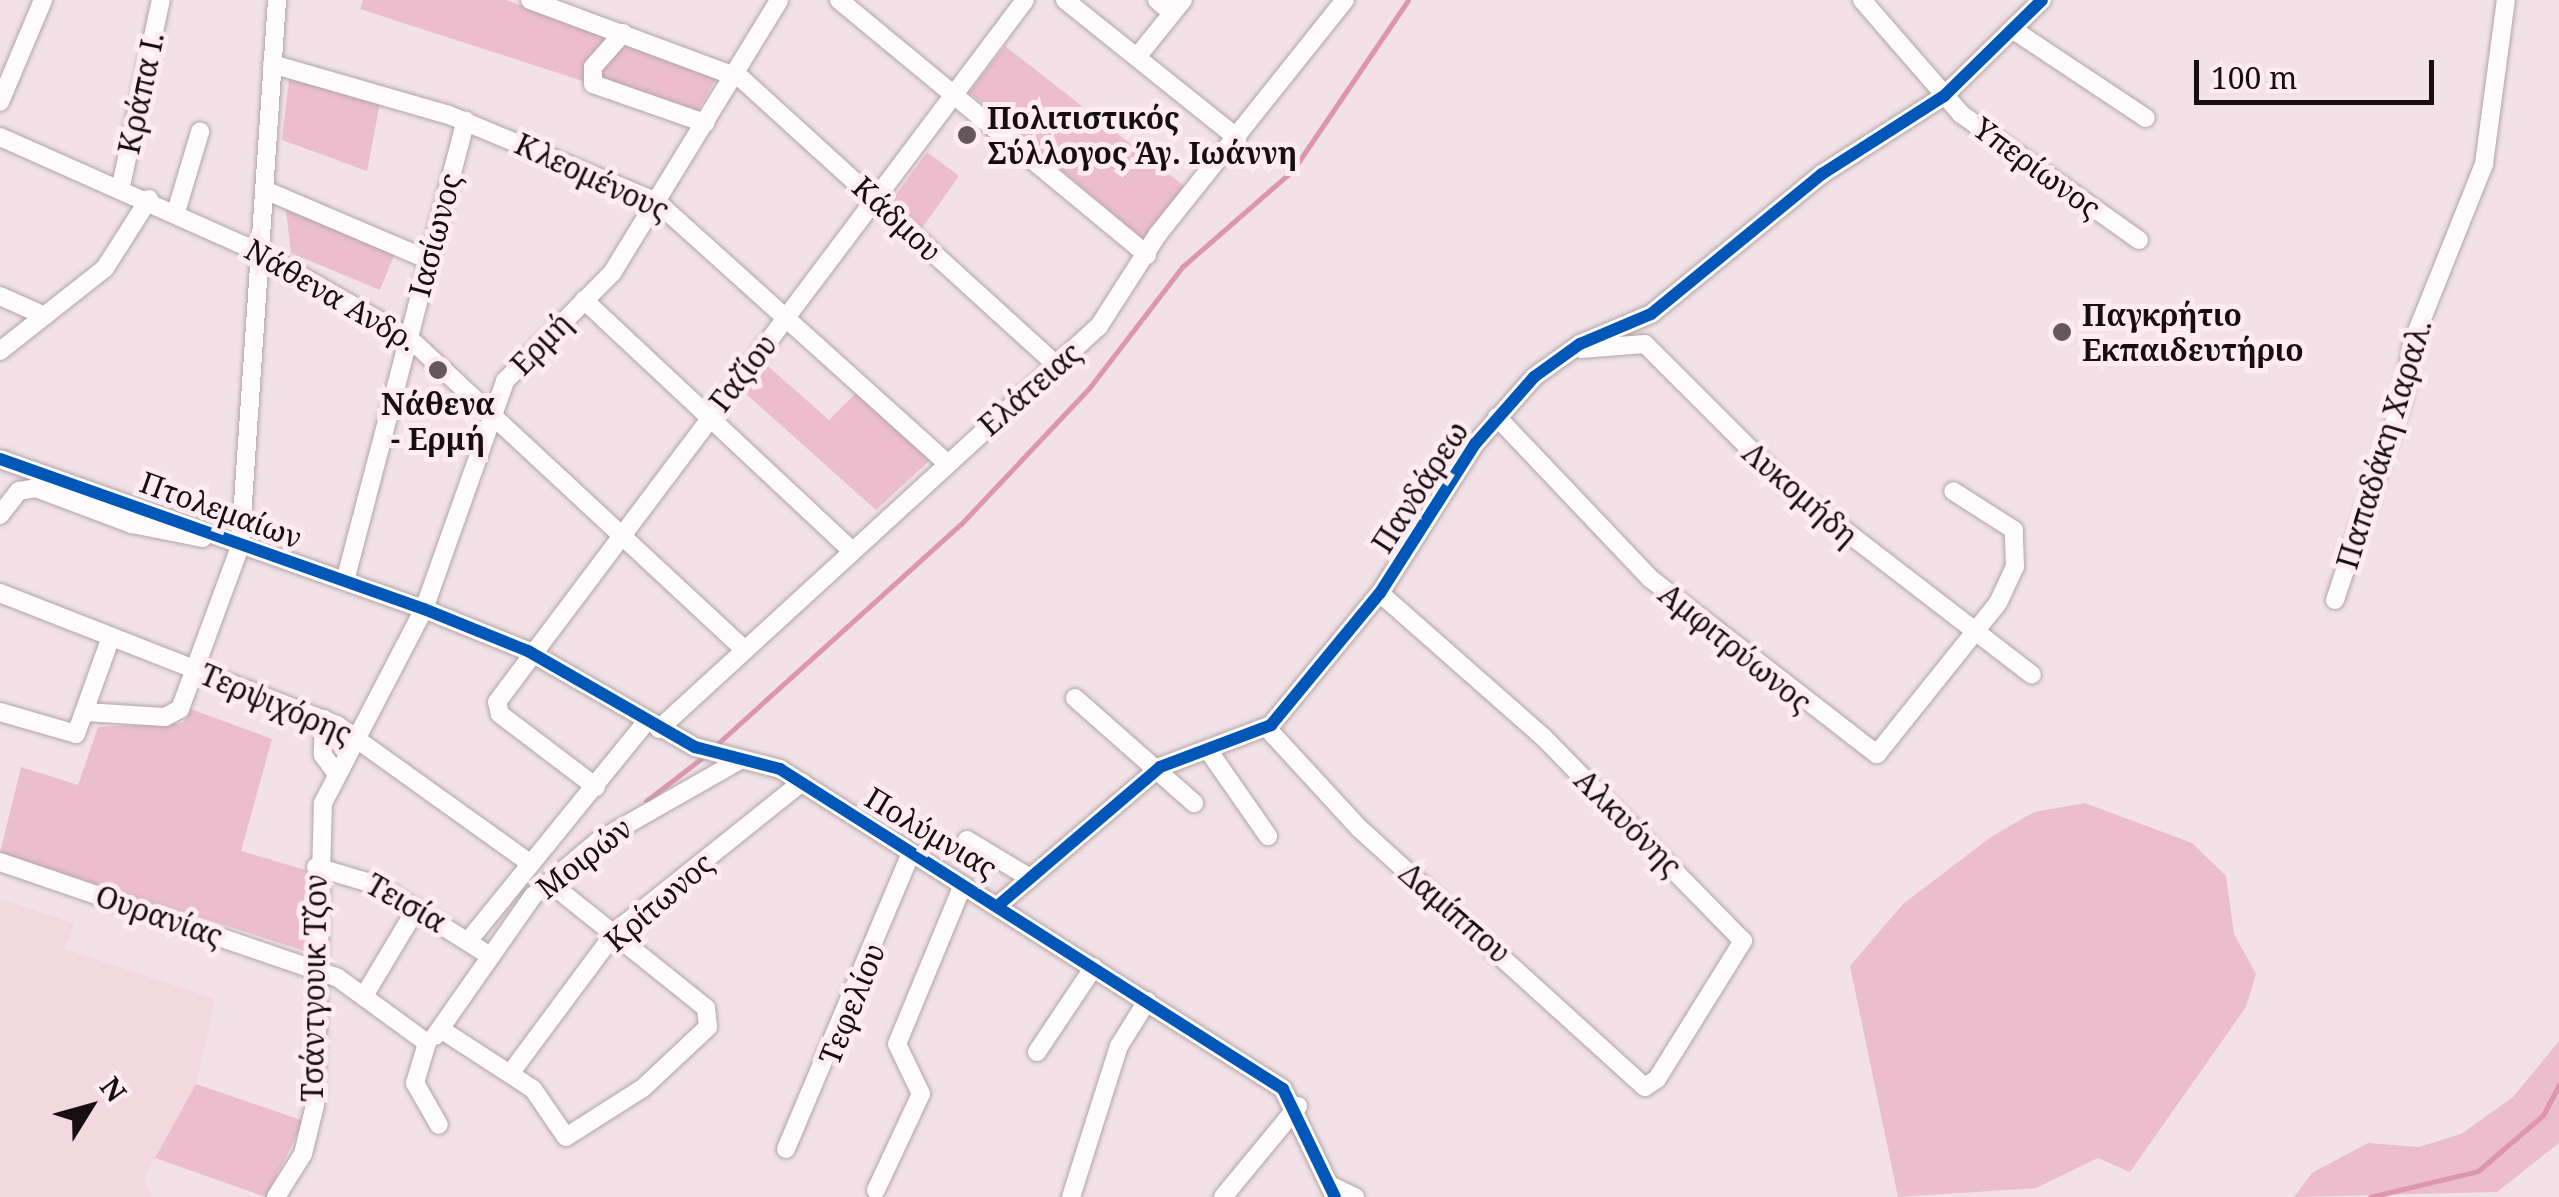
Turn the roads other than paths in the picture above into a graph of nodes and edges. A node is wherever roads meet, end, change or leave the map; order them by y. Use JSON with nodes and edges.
{"nodes":[{"id":1,"x":43,"y":0,"type":"edge"},
{"id":2,"x":161,"y":0,"type":"edge"},
{"id":3,"x":277,"y":0,"type":"edge"},
{"id":4,"x":530,"y":0,"type":"edge"},
{"id":5,"x":779,"y":0,"type":"edge"},
{"id":6,"x":839,"y":0,"type":"edge"},
{"id":7,"x":1025,"y":0,"type":"edge"},
{"id":8,"x":1065,"y":0,"type":"edge"},
{"id":9,"x":1157,"y":0,"type":"edge"},
{"id":10,"x":1346,"y":0,"type":"edge"},
{"id":11,"x":1862,"y":0,"type":"edge"},
{"id":12,"x":2042,"y":0,"type":"edge"},
{"id":13,"x":2506,"y":0,"type":"edge"},
{"id":14,"x":1178,"y":6,"type":"edge"},
{"id":15,"x":2015,"y":31,"type":"junction"},
{"id":16,"x":624,"y":33,"type":"junction"},
{"id":17,"x":1137,"y":57,"type":"junction"},
{"id":18,"x":272,"y":64,"type":"junction"},
{"id":19,"x":734,"y":74,"type":"junction"},
{"id":20,"x":955,"y":94,"type":"junction"},
{"id":21,"x":1944,"y":96,"type":"junction"},
{"id":22,"x":0,"y":102,"type":"edge"},
{"id":23,"x":2146,"y":118,"type":"dead end"},
{"id":24,"x":466,"y":121,"type":"junction"},
{"id":25,"x":705,"y":123,"type":"junction"},
{"id":26,"x":200,"y":132,"type":"dead end"},
{"id":27,"x":0,"y":137,"type":"edge"},
{"id":28,"x":1237,"y":138,"type":"junction"},
{"id":29,"x":122,"y":186,"type":"junction"},
{"id":30,"x":268,"y":191,"type":"junction"},
{"id":31,"x":875,"y":198,"type":"junction"},
{"id":32,"x":149,"y":199,"type":"junction"},
{"id":33,"x":657,"y":202,"type":"junction"},
{"id":34,"x":176,"y":212,"type":"junction"},
{"id":35,"x":2139,"y":240,"type":"dead end"},
{"id":36,"x":263,"y":254,"type":"junction"},
{"id":37,"x":1147,"y":255,"type":"junction"},
{"id":38,"x":430,"y":260,"type":"junction"},
{"id":39,"x":0,"y":296,"type":"edge"},
{"id":40,"x":584,"y":300,"type":"junction"},
{"id":41,"x":45,"y":316,"type":"junction"},
{"id":42,"x":788,"y":317,"type":"junction"},
{"id":43,"x":408,"y":337,"type":"junction"},
{"id":44,"x":0,"y":351,"type":"edge"},
{"id":45,"x":1567,"y":352,"type":"junction"},
{"id":46,"x":1056,"y":366,"type":"junction"},
{"id":47,"x":492,"y":408,"type":"junction"},
{"id":48,"x":1497,"y":416,"type":"junction"},
{"id":49,"x":708,"y":417,"type":"junction"},
{"id":50,"x":0,"y":459,"type":"edge"},
{"id":51,"x":947,"y":463,"type":"junction"},
{"id":52,"x":34,"y":468,"type":"junction"},
{"id":53,"x":32,"y":488,"type":"junction"},
{"id":54,"x":1953,"y":490,"type":"dead end"},
{"id":55,"x":0,"y":514,"type":"edge"},
{"id":56,"x":622,"y":534,"type":"junction"},
{"id":57,"x":208,"y":538,"type":"junction"},
{"id":58,"x":240,"y":547,"type":"junction"},
{"id":59,"x":851,"y":550,"type":"junction"},
{"id":60,"x":345,"y":581,"type":"junction"},
{"id":61,"x":0,"y":592,"type":"edge"},
{"id":62,"x":1380,"y":593,"type":"junction"},
{"id":63,"x":2335,"y":600,"type":"dead end"},
{"id":64,"x":424,"y":609,"type":"junction"},
{"id":65,"x":1973,"y":634,"type":"junction"},
{"id":66,"x":111,"y":638,"type":"junction"},
{"id":67,"x":745,"y":650,"type":"junction"},
{"id":68,"x":528,"y":651,"type":"junction"},
{"id":69,"x":200,"y":670,"type":"junction"},
{"id":70,"x":2032,"y":675,"type":"dead end"},
{"id":71,"x":1075,"y":698,"type":"dead end"},
{"id":72,"x":0,"y":712,"type":"edge"},
{"id":73,"x":85,"y":712,"type":"junction"},
{"id":74,"x":324,"y":719,"type":"junction"},
{"id":75,"x":652,"y":725,"type":"junction"},
{"id":76,"x":1267,"y":728,"type":"junction"},
{"id":77,"x":357,"y":737,"type":"junction"},
{"id":78,"x":1208,"y":750,"type":"junction"},
{"id":79,"x":740,"y":760,"type":"junction"},
{"id":80,"x":1160,"y":767,"type":"junction"},
{"id":81,"x":337,"y":774,"type":"junction"},
{"id":82,"x":802,"y":782,"type":"junction"},
{"id":83,"x":596,"y":787,"type":"junction"},
{"id":84,"x":1194,"y":803,"type":"dead end"},
{"id":85,"x":1268,"y":836,"type":"dead end"},
{"id":86,"x":967,"y":840,"type":"dead end"},
{"id":87,"x":910,"y":856,"type":"junction"},
{"id":88,"x":527,"y":861,"type":"junction"},
{"id":89,"x":0,"y":862,"type":"edge"},
{"id":90,"x":316,"y":866,"type":"junction"},
{"id":91,"x":1030,"y":878,"type":"junction"},
{"id":92,"x":549,"y":882,"type":"junction"},
{"id":93,"x":964,"y":885,"type":"junction"},
{"id":94,"x":1001,"y":903,"type":"junction"},
{"id":95,"x":416,"y":908,"type":"junction"},
{"id":96,"x":616,"y":931,"type":"junction"},
{"id":97,"x":469,"y":940,"type":"junction"},
{"id":98,"x":490,"y":956,"type":"junction"},
{"id":99,"x":1094,"y":967,"type":"junction"},
{"id":100,"x":319,"y":968,"type":"junction"},
{"id":101,"x":364,"y":996,"type":"junction"},
{"id":102,"x":1147,"y":1000,"type":"junction"},
{"id":103,"x":442,"y":1030,"type":"junction"},
{"id":104,"x":428,"y":1043,"type":"junction"},
{"id":105,"x":1037,"y":1052,"type":"dead end"},
{"id":106,"x":512,"y":1071,"type":"junction"},
{"id":107,"x":1650,"y":1086,"type":"joint"},
{"id":108,"x":1298,"y":1106,"type":"junction"},
{"id":109,"x":439,"y":1124,"type":"dead end"},
{"id":110,"x":786,"y":1149,"type":"dead end"},
{"id":111,"x":876,"y":1190,"type":"dead end"},
{"id":112,"x":1332,"y":1191,"type":"edge"},
{"id":113,"x":276,"y":1197,"type":"edge"},
{"id":114,"x":1072,"y":1197,"type":"edge"},
{"id":115,"x":1223,"y":1197,"type":"edge"},
{"id":116,"x":1355,"y":1197,"type":"edge"}],
"edges":[{"from":1,"to":22,"type":"street"},
{"from":2,"to":29,"type":"street","name":"Κράπα Ι."},
{"from":3,"to":18,"type":"street"},
{"from":4,"to":16,"type":"street"},
{"from":5,"to":19,"type":"street","name":"Ερμή"},
{"from":6,"to":20,"type":"street"},
{"from":7,"to":20,"type":"street","name":"Γαζίου"},
{"from":8,"to":17,"type":"street"},
{"from":9,"to":14,"type":"street"},
{"from":10,"to":28,"type":"street","name":"Ελάτειας"},
{"from":11,"to":21,"type":"street","name":"Υπερίωνος"},
{"from":12,"to":15,"type":"street","name":"Πανδάρεω"},
{"from":13,"to":63,"type":"street","name":"Παπαδάκη Χαραλ."},
{"from":14,"to":17,"type":"street"},
{"from":15,"to":21,"type":"street","name":"Πανδάρεω"},
{"from":15,"to":23,"type":"street"},
{"from":16,"to":19,"type":"street"},
{"from":16,"to":25,"type":"street"},
{"from":17,"to":28,"type":"street"},
{"from":18,"to":24,"type":"street","name":"Κλεομένους"},
{"from":18,"to":30,"type":"street"},
{"from":19,"to":25,"type":"street","name":"Ερμή"},
{"from":19,"to":31,"type":"street","name":"Κάδμου"},
{"from":20,"to":31,"type":"street","name":"Γαζίου"},
{"from":20,"to":37,"type":"street"},
{"from":21,"to":35,"type":"street","name":"Υπερίωνος"},
{"from":21,"to":45,"type":"street","name":"Πανδάρεω"},
{"from":24,"to":33,"type":"street","name":"Κλεομένους"},
{"from":24,"to":38,"type":"street","name":"Ιασίωνος"},
{"from":25,"to":33,"type":"street","name":"Ερμή"},
{"from":26,"to":34,"type":"street"},
{"from":27,"to":29,"type":"street","name":"Νάθενα Ανδρ."},
{"from":28,"to":37,"type":"street","name":"Ελάτειας"},
{"from":29,"to":32,"type":"street","name":"Νάθενα Ανδρ."},
{"from":30,"to":36,"type":"street"},
{"from":30,"to":38,"type":"street"},
{"from":31,"to":42,"type":"street","name":"Γαζίου"},
{"from":31,"to":46,"type":"street","name":"Κάδμου"},
{"from":32,"to":34,"type":"street","name":"Νάθενα Ανδρ."},
{"from":32,"to":41,"type":"street"},
{"from":33,"to":40,"type":"street","name":"Ερμή"},
{"from":33,"to":42,"type":"street","name":"Κλεομένους"},
{"from":34,"to":36,"type":"street","name":"Νάθενα Ανδρ."},
{"from":36,"to":43,"type":"street","name":"Νάθενα Ανδρ."},
{"from":36,"to":58,"type":"street"},
{"from":37,"to":46,"type":"street","name":"Ελάτειας"},
{"from":38,"to":43,"type":"street","name":"Ιασίωνος"},
{"from":39,"to":41,"type":"street"},
{"from":40,"to":47,"type":"street","name":"Ερμή"},
{"from":40,"to":49,"type":"street"},
{"from":41,"to":44,"type":"street"},
{"from":42,"to":49,"type":"street","name":"Γαζίου"},
{"from":42,"to":51,"type":"street","name":"Κλεομένους"},
{"from":43,"to":47,"type":"street","name":"Νάθενα Ανδρ."},
{"from":43,"to":60,"type":"street","name":"Ιασίωνος"},
{"from":45,"to":48,"type":"street","name":"Πανδάρεω"},
{"from":45,"to":65,"type":"street","name":"Λυκομήδη"},
{"from":46,"to":51,"type":"street","name":"Ελάτειας"},
{"from":47,"to":56,"type":"street","name":"Νάθενα Ανδρ."},
{"from":47,"to":64,"type":"street","name":"Ερμή"},
{"from":48,"to":62,"type":"street","name":"Πανδάρεω"},
{"from":48,"to":65,"type":"street","name":"Αμφιτρύωνος"},
{"from":49,"to":56,"type":"street","name":"Γαζίου"},
{"from":49,"to":59,"type":"street"},
{"from":50,"to":52,"type":"street","name":"Πτολεμαίων"},
{"from":51,"to":59,"type":"street","name":"Ελάτειας"},
{"from":52,"to":53,"type":"street"},
{"from":52,"to":57,"type":"street","name":"Πτολεμαίων"},
{"from":53,"to":55,"type":"street"},
{"from":53,"to":57,"type":"street","name":"Πτολεμαίων"},
{"from":54,"to":65,"type":"street"},
{"from":56,"to":67,"type":"street","name":"Νάθενα Ανδρ."},
{"from":56,"to":68,"type":"street","name":"Γαζίου"},
{"from":57,"to":58,"type":"street","name":"Πτολεμαίων"},
{"from":58,"to":60,"type":"street","name":"Πτολεμαίων"},
{"from":58,"to":69,"type":"street"},
{"from":59,"to":67,"type":"street","name":"Ελάτειας"},
{"from":60,"to":64,"type":"street","name":"Πτολεμαίων"},
{"from":61,"to":66,"type":"street","name":"Τερψιχόρης"},
{"from":62,"to":76,"type":"street","name":"Πανδάρεω"},
{"from":62,"to":107,"type":"street","name":"Αλκυόνης"},
{"from":64,"to":68,"type":"street","name":"Πολύμνιας"},
{"from":64,"to":77,"type":"street","name":"Ερμή"},
{"from":65,"to":70,"type":"street","name":"Λυκομήδη"},
{"from":66,"to":69,"type":"street","name":"Τερψιχόρης"},
{"from":66,"to":73,"type":"street"},
{"from":67,"to":75,"type":"street","name":"Ελάτειας"},
{"from":68,"to":75,"type":"street","name":"Πολύμνιας"},
{"from":68,"to":83,"type":"street","name":"Γαζίου"},
{"from":69,"to":73,"type":"street"},
{"from":69,"to":74,"type":"street","name":"Τερψιχόρης"},
{"from":71,"to":80,"type":"street"},
{"from":72,"to":73,"type":"street"},
{"from":74,"to":77,"type":"street","name":"Τερψιχόρης"},
{"from":74,"to":81,"type":"street"},
{"from":75,"to":79,"type":"street","name":"Πολύμνιας"},
{"from":75,"to":83,"type":"street","name":"Ελάτειας"},
{"from":76,"to":78,"type":"street","name":"Πανδάρεω"},
{"from":76,"to":107,"type":"street","name":"Δαμίππου"},
{"from":77,"to":81,"type":"street","name":"Ερμή"},
{"from":77,"to":88,"type":"street","name":"Τερψιχόρης"},
{"from":78,"to":80,"type":"street","name":"Πανδάρεω"},
{"from":78,"to":85,"type":"street"},
{"from":79,"to":82,"type":"street","name":"Πολύμνιας"},
{"from":79,"to":92,"type":"street","name":"Μοιρών"},
{"from":80,"to":84,"type":"street"},
{"from":80,"to":91,"type":"street","name":"Πανδάρεω"},
{"from":81,"to":90,"type":"street","name":"Τσάντγουικ Τζον"},
{"from":82,"to":87,"type":"street","name":"Πολύμνιας"},
{"from":82,"to":96,"type":"street","name":"Κρίτωνος"},
{"from":83,"to":88,"type":"street","name":"Ελάτειας"},
{"from":86,"to":91,"type":"street"},
{"from":87,"to":93,"type":"street","name":"Πολύμνιας"},
{"from":87,"to":110,"type":"street","name":"Τεφελίου"},
{"from":88,"to":97,"type":"street","name":"Ελάτειας"},
{"from":89,"to":100,"type":"street","name":"Ουρανίας"},
{"from":90,"to":95,"type":"street","name":"Τεισία"},
{"from":90,"to":100,"type":"street","name":"Τσάντγουικ Τζον"},
{"from":91,"to":94,"type":"street","name":"Πανδάρεω"},
{"from":92,"to":96,"type":"street"},
{"from":92,"to":98,"type":"street","name":"Μοιρών"},
{"from":93,"to":94,"type":"street","name":"Πολύμνιας"},
{"from":93,"to":111,"type":"street"},
{"from":94,"to":99,"type":"street","name":"Πολύμνιας"},
{"from":95,"to":97,"type":"street","name":"Τεισία"},
{"from":95,"to":101,"type":"street"},
{"from":96,"to":106,"type":"street","name":"Κρίτωνος"},
{"from":96,"to":106,"type":"street"},
{"from":97,"to":98,"type":"street","name":"Τεισία"},
{"from":98,"to":103,"type":"street","name":"Μοιρών"},
{"from":99,"to":102,"type":"street","name":"Πολύμνιας"},
{"from":99,"to":105,"type":"street"},
{"from":100,"to":101,"type":"street","name":"Ουρανίας"},
{"from":100,"to":113,"type":"street","name":"Τσάντγουικ Τζον"},
{"from":101,"to":104,"type":"street","name":"Ουρανίας"},
{"from":102,"to":108,"type":"street","name":"Πολύμνιας"},
{"from":102,"to":114,"type":"street"},
{"from":103,"to":104,"type":"street","name":"Μοιρών"},
{"from":103,"to":106,"type":"street"},
{"from":104,"to":109,"type":"street"},
{"from":108,"to":112,"type":"street"},
{"from":108,"to":115,"type":"street"},
{"from":112,"to":116,"type":"street"}]}
